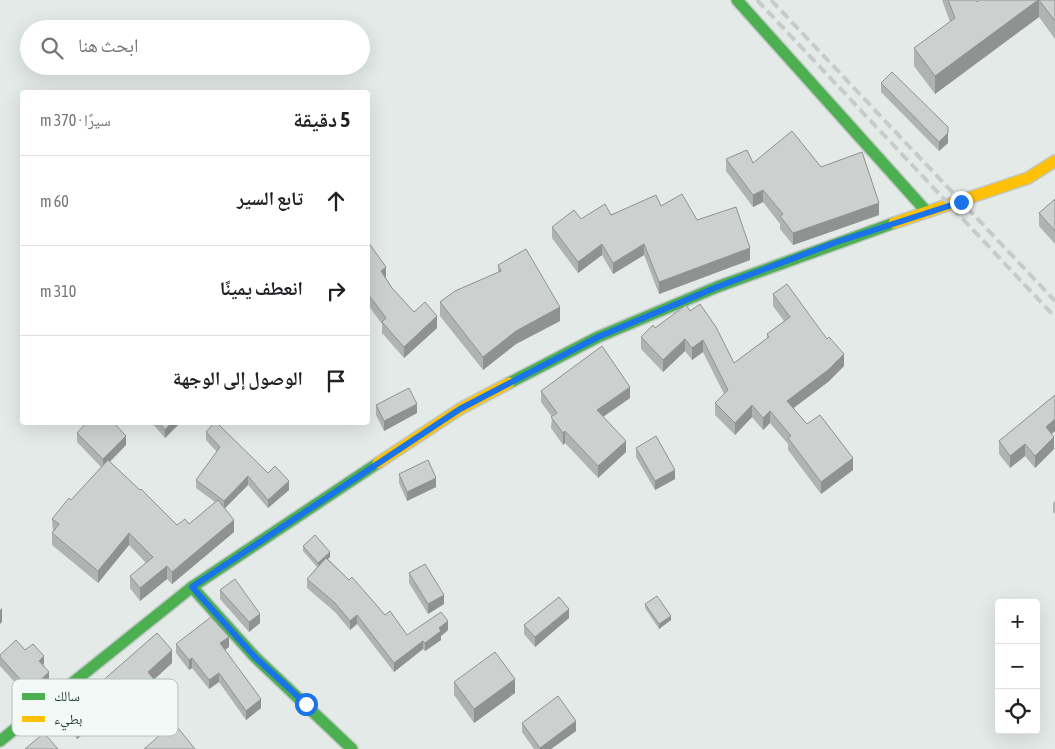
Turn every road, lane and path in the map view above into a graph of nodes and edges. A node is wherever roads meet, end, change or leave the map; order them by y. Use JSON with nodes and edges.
{"nodes":[{"id":1,"x":737,"y":0,"type":"edge"},
{"id":2,"x":1055,"y":162,"type":"edge"},
{"id":3,"x":926,"y":211,"type":"junction"},
{"id":4,"x":192,"y":587,"type":"junction"},
{"id":5,"x":77,"y":679,"type":"edge"},
{"id":6,"x":12,"y":731,"type":"edge"},
{"id":7,"x":0,"y":741,"type":"edge"},
{"id":8,"x":352,"y":749,"type":"edge"}],
"edges":[{"from":1,"to":3,"type":"main road"},
{"from":2,"to":3,"type":"main road"},
{"from":3,"to":4,"type":"main road"},
{"from":4,"to":5,"type":"main road"},
{"from":4,"to":8,"type":"main road"},
{"from":6,"to":7,"type":"main road"}]}
